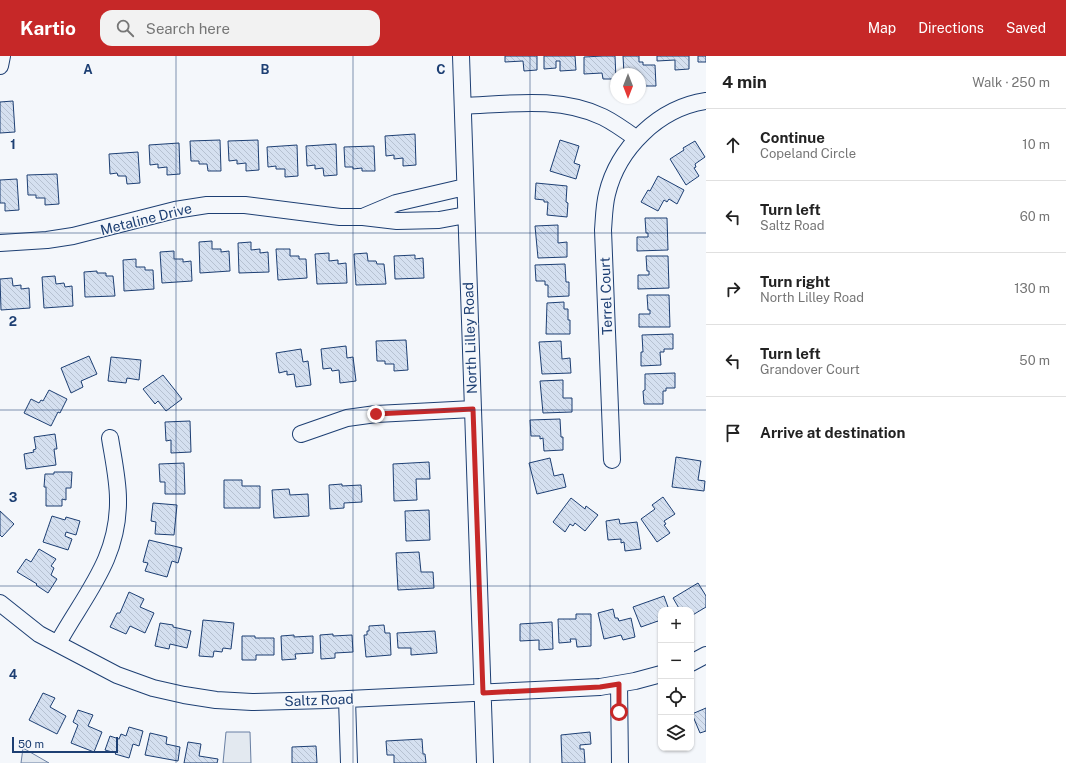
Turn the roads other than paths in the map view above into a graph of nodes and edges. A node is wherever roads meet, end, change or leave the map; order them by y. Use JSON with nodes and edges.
{"nodes":[{"id":1,"x":2,"y":56,"type":"edge"},
{"id":2,"x":461,"y":56,"type":"edge"},
{"id":3,"x":0,"y":66,"type":"edge"},
{"id":4,"x":706,"y":101,"type":"edge"},
{"id":5,"x":463,"y":106,"type":"junction"},
{"id":6,"x":637,"y":139,"type":"junction"},
{"id":7,"x":465,"y":187,"type":"junction"},
{"id":8,"x":466,"y":215,"type":"junction"},
{"id":9,"x":363,"y":217,"type":"junction"},
{"id":10,"x":0,"y":243,"type":"edge"},
{"id":11,"x":473,"y":409,"type":"junction"},
{"id":12,"x":301,"y":434,"type":"dead end"},
{"id":13,"x":110,"y":438,"type":"dead end"},
{"id":14,"x":612,"y":460,"type":"dead end"},
{"id":15,"x":0,"y":603,"type":"edge"},
{"id":16,"x":58,"y":643,"type":"junction"},
{"id":17,"x":706,"y":655,"type":"edge"},
{"id":18,"x":694,"y":661,"type":"edge"},
{"id":19,"x":658,"y":675,"type":"edge"},
{"id":20,"x":619,"y":684,"type":"junction"},
{"id":21,"x":483,"y":693,"type":"junction"},
{"id":22,"x":347,"y":699,"type":"junction"},
{"id":23,"x":349,"y":763,"type":"edge"},
{"id":24,"x":485,"y":763,"type":"edge"},
{"id":25,"x":620,"y":763,"type":"edge"}],
"edges":[{"from":1,"to":3,"type":"street"},
{"from":2,"to":5,"type":"street","name":"North Lilley Road"},
{"from":4,"to":6,"type":"street","name":"Terrel Court"},
{"from":5,"to":6,"type":"street"},
{"from":5,"to":7,"type":"street","name":"North Lilley Road"},
{"from":6,"to":14,"type":"street","name":"Terrel Court"},
{"from":7,"to":8,"type":"street","name":"North Lilley Road"},
{"from":7,"to":9,"type":"street","name":"Metaline Drive"},
{"from":8,"to":9,"type":"street","name":"Metaline Drive"},
{"from":8,"to":11,"type":"street","name":"North Lilley Road"},
{"from":9,"to":10,"type":"street","name":"Metaline Drive"},
{"from":11,"to":12,"type":"street"},
{"from":11,"to":21,"type":"street","name":"North Lilley Road"},
{"from":13,"to":16,"type":"street"},
{"from":15,"to":16,"type":"street","name":"Saltz Road"},
{"from":16,"to":22,"type":"street","name":"Saltz Road"},
{"from":17,"to":18,"type":"street"},
{"from":19,"to":20,"type":"street","name":"Saltz Road"},
{"from":20,"to":21,"type":"street","name":"Saltz Road"},
{"from":20,"to":25,"type":"street"},
{"from":21,"to":22,"type":"street","name":"Saltz Road"},
{"from":21,"to":24,"type":"street","name":"North Lilley Road"},
{"from":22,"to":23,"type":"street"}]}
